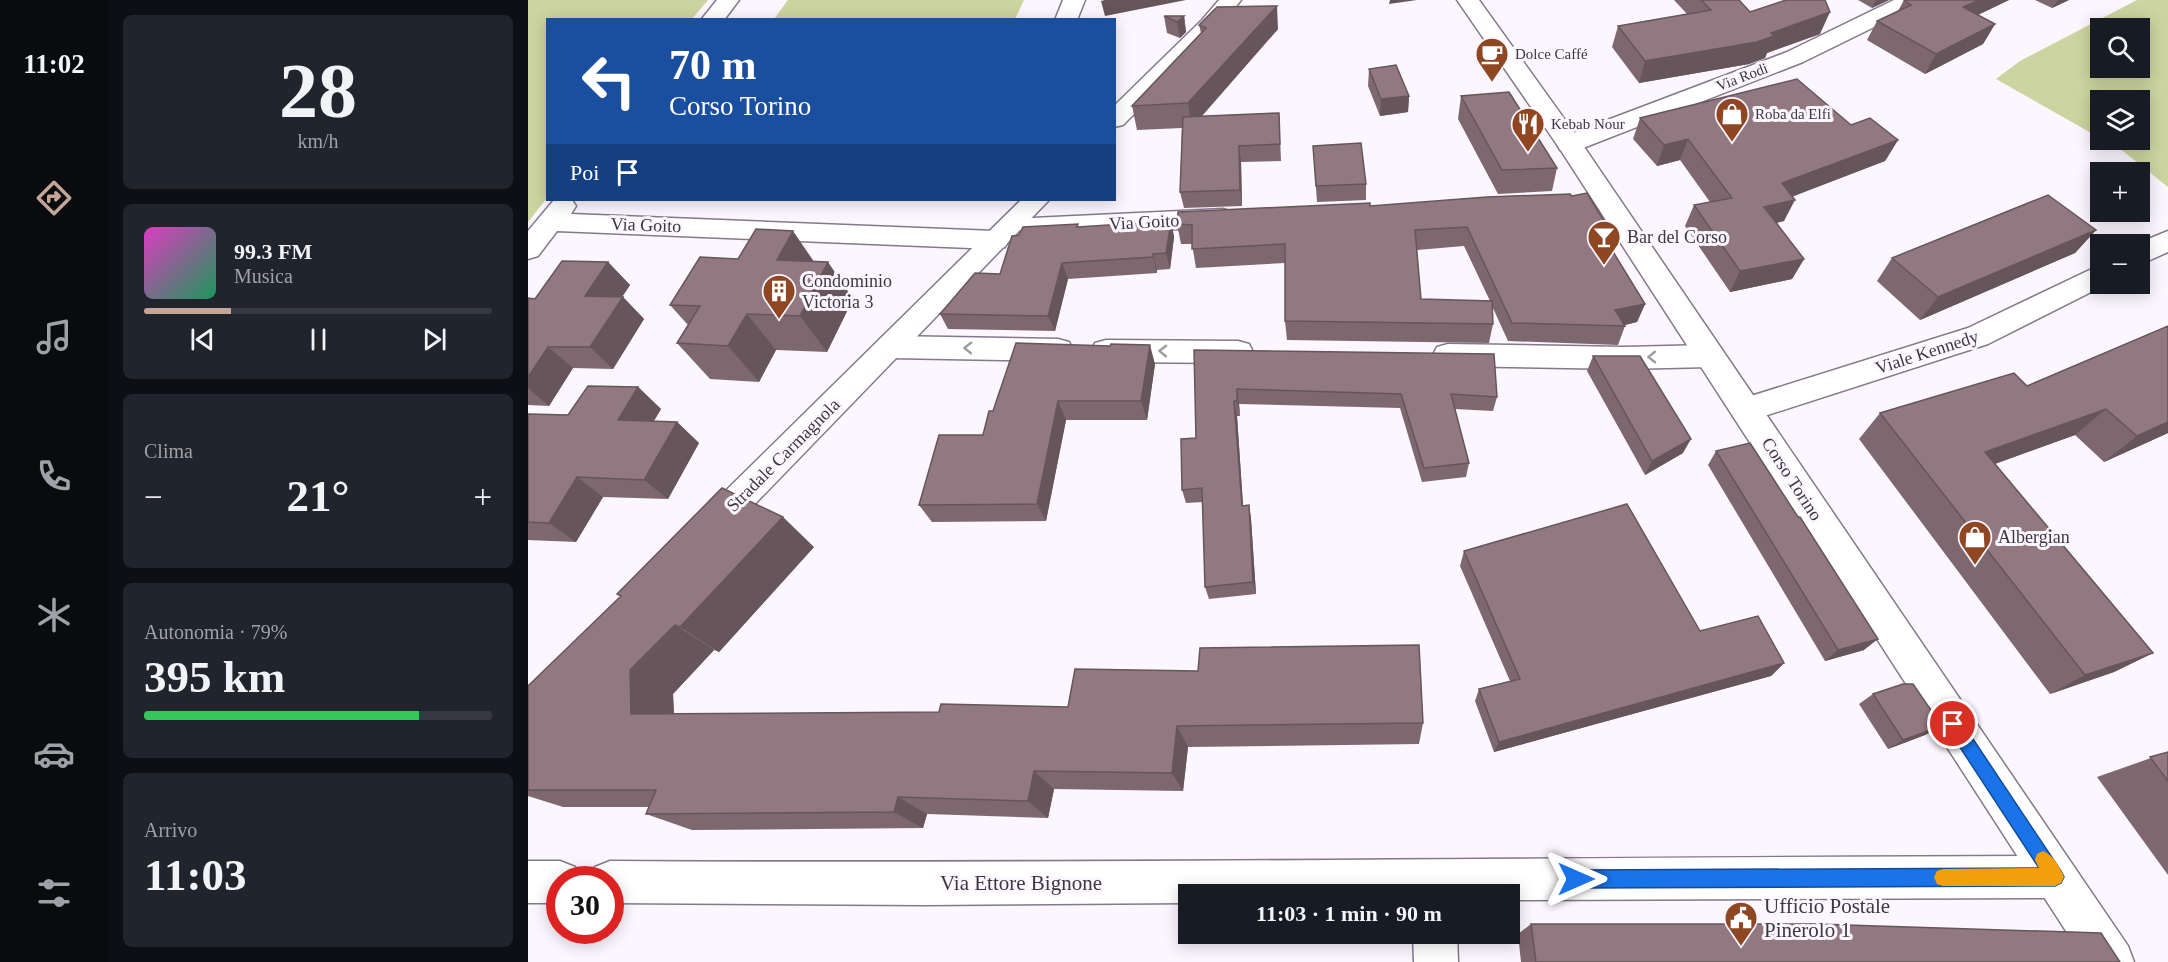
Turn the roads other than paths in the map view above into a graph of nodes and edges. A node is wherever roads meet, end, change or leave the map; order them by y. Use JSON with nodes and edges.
{"nodes":[{"id":1,"x":728,"y":0,"type":"edge"},
{"id":2,"x":1074,"y":0,"type":"edge"},
{"id":3,"x":1230,"y":0,"type":"edge"},
{"id":4,"x":1468,"y":0,"type":"edge"},
{"id":5,"x":1911,"y":0,"type":"edge"},
{"id":6,"x":714,"y":18,"type":"edge"},
{"id":7,"x":1067,"y":18,"type":"edge"},
{"id":8,"x":1116,"y":118,"type":"edge"},
{"id":9,"x":1569,"y":144,"type":"junction"},
{"id":10,"x":566,"y":201,"type":"edge"},
{"id":11,"x":1035,"y":201,"type":"edge"},
{"id":12,"x":1252,"y":217,"type":"edge"},
{"id":13,"x":549,"y":222,"type":"junction"},
{"id":14,"x":1001,"y":234,"type":"junction"},
{"id":15,"x":2168,"y":240,"type":"edge"},
{"id":16,"x":528,"y":249,"type":"edge"},
{"id":17,"x":2150,"y":249,"type":"edge"},
{"id":18,"x":2090,"y":279,"type":"edge"},
{"id":19,"x":891,"y":347,"type":"junction"},
{"id":20,"x":1266,"y":353,"type":"edge"},
{"id":21,"x":1421,"y":355,"type":"edge"},
{"id":22,"x":1710,"y":356,"type":"junction"},
{"id":23,"x":1746,"y":410,"type":"junction"},
{"id":24,"x":688,"y":550,"type":"edge"},
{"id":25,"x":2055,"y":877,"type":"junction"},
{"id":26,"x":528,"y":882,"type":"edge"},
{"id":27,"x":546,"y":882,"type":"edge"},
{"id":28,"x":624,"y":882,"type":"edge"},
{"id":29,"x":1178,"y":885,"type":"edge"},
{"id":30,"x":1520,"y":886,"type":"edge"},
{"id":31,"x":1435,"y":944,"type":"edge"},
{"id":32,"x":1436,"y":962,"type":"edge"},
{"id":33,"x":2112,"y":962,"type":"edge"}],
"edges":[{"from":1,"to":6,"type":"street"},
{"from":2,"to":7,"type":"street"},
{"from":3,"to":8,"type":"street"},
{"from":4,"to":9,"type":"street","name":"Corso Torino"},
{"from":5,"to":9,"type":"street","name":"Via Rodi"},
{"from":9,"to":22,"type":"street","name":"Corso Torino"},
{"from":10,"to":13,"type":"street"},
{"from":11,"to":14,"type":"street","name":"Stradale Carmagnola"},
{"from":12,"to":14,"type":"street","name":"Via Goito"},
{"from":13,"to":14,"type":"street","name":"Via Goito"},
{"from":13,"to":16,"type":"street"},
{"from":14,"to":19,"type":"street","name":"Stradale Carmagnola"},
{"from":15,"to":17,"type":"street"},
{"from":18,"to":23,"type":"street","name":"Viale Kennedy"},
{"from":20,"to":19,"type":"street","one_way":true},
{"from":19,"to":24,"type":"street","name":"Stradale Carmagnola"},
{"from":22,"to":21,"type":"street","one_way":true},
{"from":22,"to":23,"type":"street","name":"Corso Torino"},
{"from":23,"to":25,"type":"street","name":"Corso Torino"},
{"from":25,"to":30,"type":"street","name":"Via Ettore Bignone"},
{"from":25,"to":33,"type":"street","name":"Corso Torino"},
{"from":26,"to":27,"type":"street"},
{"from":28,"to":29,"type":"street","name":"Via Ettore Bignone"},
{"from":31,"to":32,"type":"street"}]}
